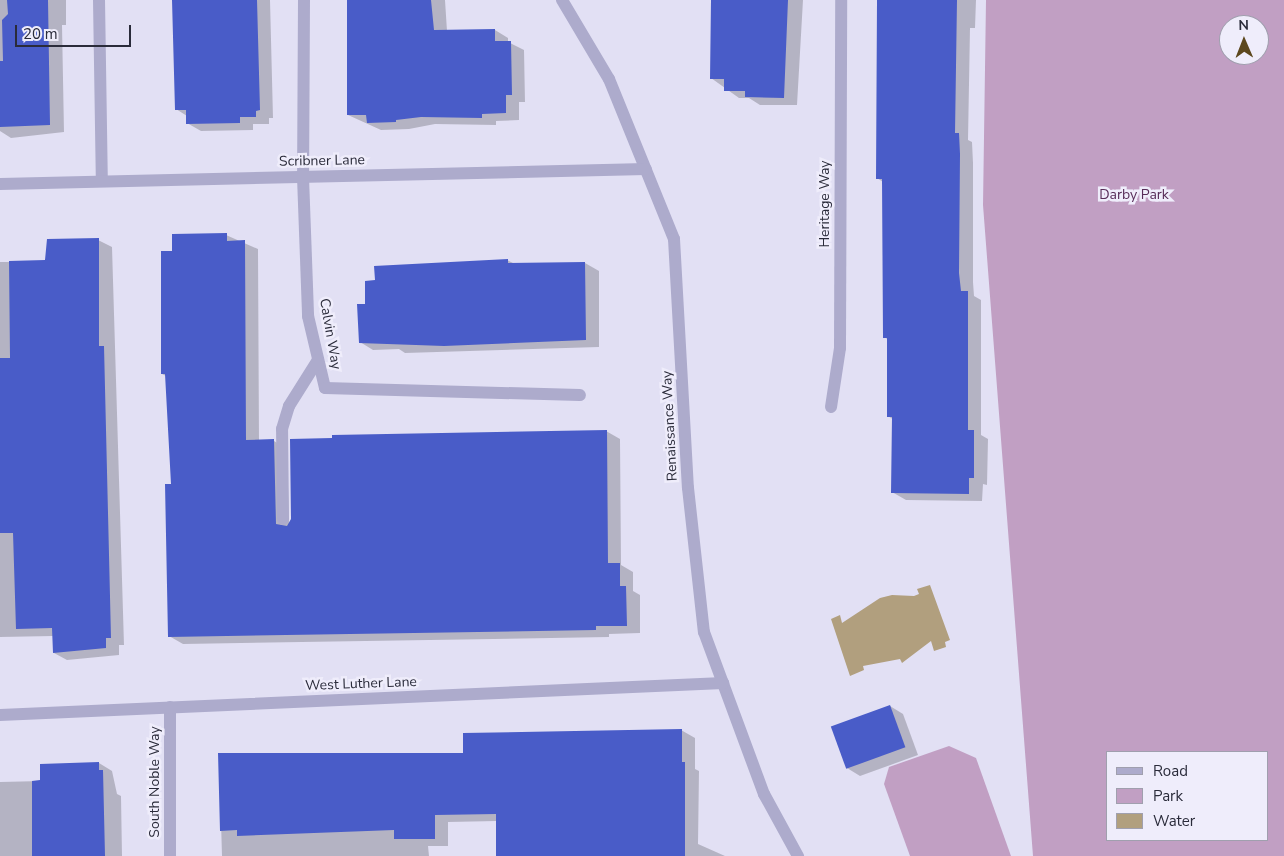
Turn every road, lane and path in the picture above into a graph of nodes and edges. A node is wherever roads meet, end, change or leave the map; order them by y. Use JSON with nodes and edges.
{"nodes":[{"id":1,"x":99,"y":0,"type":"edge"},
{"id":2,"x":304,"y":0,"type":"edge"},
{"id":3,"x":562,"y":0,"type":"edge"},
{"id":4,"x":841,"y":0,"type":"edge"},
{"id":5,"x":646,"y":169,"type":"junction"},
{"id":6,"x":303,"y":177,"type":"junction"},
{"id":7,"x":102,"y":182,"type":"junction"},
{"id":8,"x":0,"y":184,"type":"edge"},
{"id":9,"x":318,"y":360,"type":"junction"},
{"id":10,"x":580,"y":395,"type":"dead end"},
{"id":11,"x":831,"y":406,"type":"dead end"},
{"id":12,"x":283,"y":519,"type":"dead end"},
{"id":13,"x":723,"y":684,"type":"junction"},
{"id":14,"x":170,"y":707,"type":"junction"},
{"id":15,"x":0,"y":715,"type":"edge"},
{"id":16,"x":170,"y":856,"type":"edge"},
{"id":17,"x":798,"y":856,"type":"edge"}],
"edges":[{"from":1,"to":7,"type":"street"},
{"from":2,"to":6,"type":"street","name":"Calvin Way"},
{"from":3,"to":5,"type":"street","name":"Renaissance Way"},
{"from":4,"to":11,"type":"street","name":"Heritage Way"},
{"from":5,"to":6,"type":"street","name":"Scribner Lane"},
{"from":5,"to":13,"type":"street","name":"Renaissance Way"},
{"from":6,"to":7,"type":"street","name":"Scribner Lane"},
{"from":6,"to":9,"type":"street","name":"Calvin Way"},
{"from":7,"to":8,"type":"street","name":"Scribner Lane"},
{"from":9,"to":10,"type":"street","name":"Calvin Way"},
{"from":9,"to":12,"type":"street"},
{"from":13,"to":14,"type":"street","name":"West Luther Lane"},
{"from":13,"to":17,"type":"street","name":"Renaissance Way"},
{"from":14,"to":15,"type":"street","name":"West Luther Lane"},
{"from":14,"to":16,"type":"street","name":"South Noble Way"}]}
